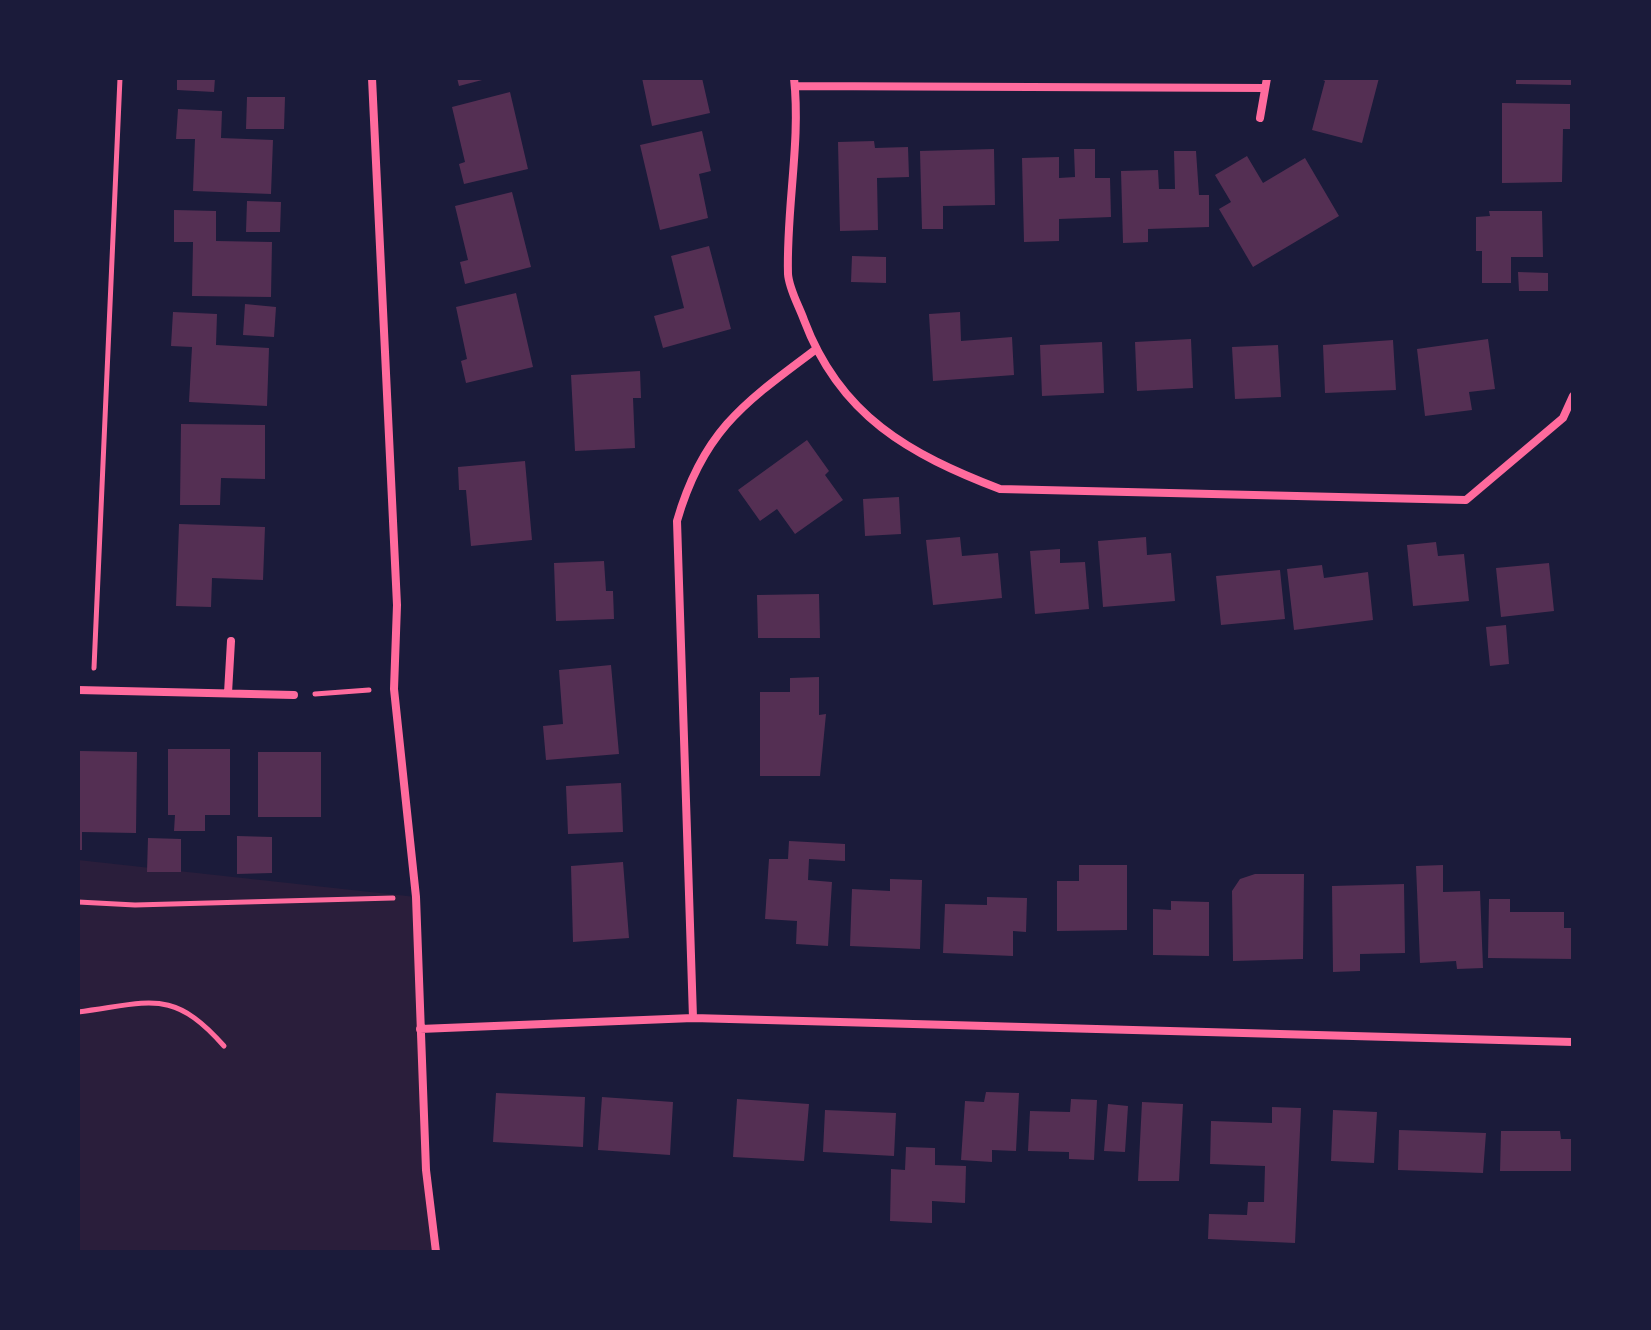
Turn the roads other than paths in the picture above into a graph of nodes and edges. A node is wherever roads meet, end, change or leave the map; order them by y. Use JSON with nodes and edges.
{"nodes":[{"id":1,"x":372,"y":78,"type":"edge"},
{"id":2,"x":1267,"y":78,"type":"edge"},
{"id":3,"x":794,"y":82,"type":"edge"},
{"id":4,"x":1265,"y":88,"type":"junction"},
{"id":5,"x":1260,"y":118,"type":"dead end"},
{"id":6,"x":815,"y":350,"type":"junction"},
{"id":7,"x":1573,"y":396,"type":"edge"},
{"id":8,"x":1563,"y":418,"type":"junction"},
{"id":9,"x":1573,"y":424,"type":"edge"},
{"id":10,"x":231,"y":641,"type":"dead end"},
{"id":11,"x":78,"y":690,"type":"edge"},
{"id":12,"x":228,"y":693,"type":"junction"},
{"id":13,"x":294,"y":695,"type":"road end"},
{"id":14,"x":693,"y":1018,"type":"junction"},
{"id":15,"x":420,"y":1029,"type":"junction"},
{"id":16,"x":1573,"y":1042,"type":"edge"},
{"id":17,"x":436,"y":1252,"type":"edge"}],
"edges":[{"from":1,"to":15,"type":"street"},
{"from":2,"to":4,"type":"street"},
{"from":3,"to":4,"type":"street"},
{"from":3,"to":6,"type":"street"},
{"from":4,"to":5,"type":"street"},
{"from":6,"to":8,"type":"street"},
{"from":6,"to":14,"type":"street"},
{"from":7,"to":8,"type":"street"},
{"from":8,"to":9,"type":"street"},
{"from":10,"to":12,"type":"street"},
{"from":11,"to":12,"type":"street"},
{"from":12,"to":13,"type":"street"},
{"from":14,"to":15,"type":"street"},
{"from":14,"to":16,"type":"street"},
{"from":15,"to":17,"type":"street"}]}
